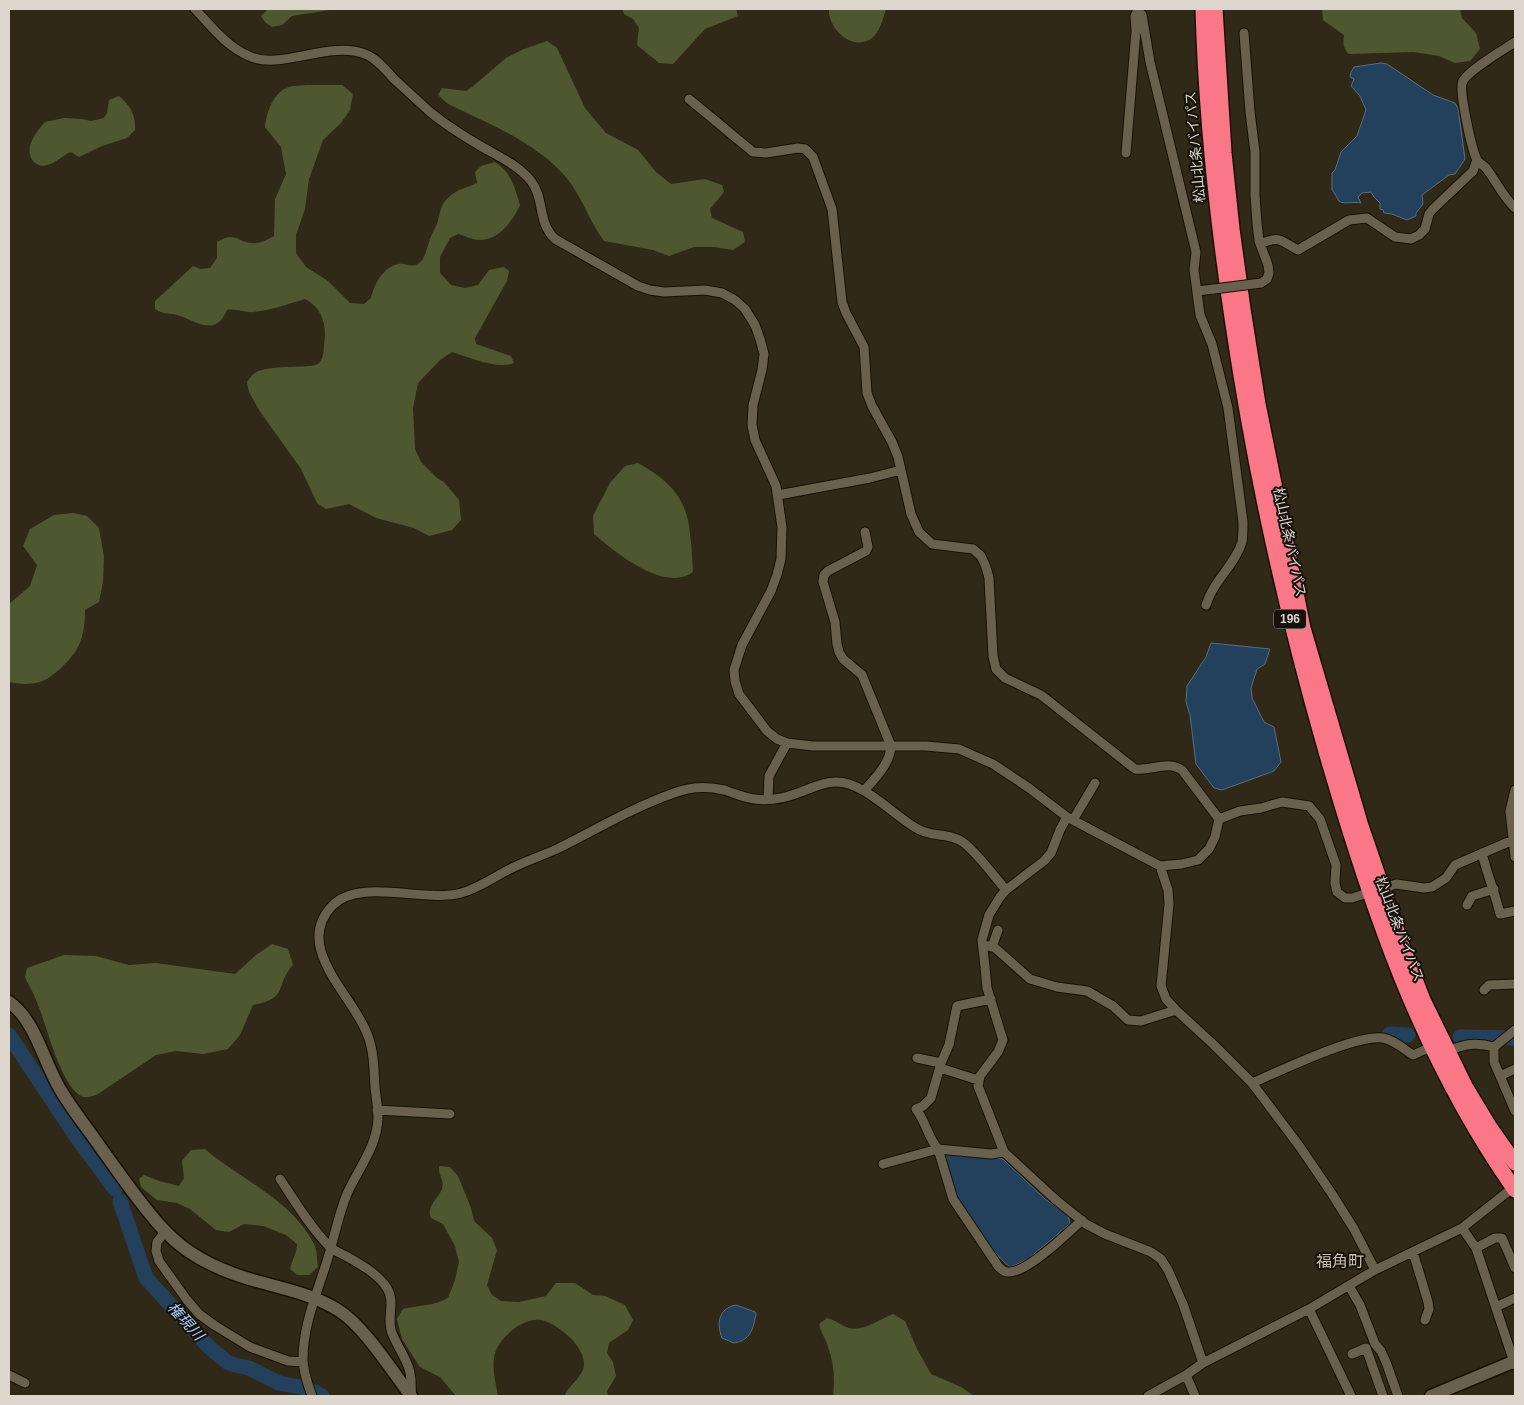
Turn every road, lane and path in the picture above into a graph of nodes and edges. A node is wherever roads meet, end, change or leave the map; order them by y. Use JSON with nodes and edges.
{"nodes":[{"id":1,"x":195,"y":9,"type":"edge"},
{"id":2,"x":1203,"y":9,"type":"edge"},
{"id":3,"x":1215,"y":9,"type":"edge"},
{"id":4,"x":1244,"y":33,"type":"dead end"},
{"id":5,"x":1515,"y":42,"type":"edge"},
{"id":6,"x":690,"y":99,"type":"dead end"},
{"id":7,"x":1126,"y":153,"type":"dead end"},
{"id":8,"x":1477,"y":160,"type":"junction"},
{"id":9,"x":1515,"y":208,"type":"edge"},
{"id":10,"x":1260,"y":244,"type":"junction"},
{"id":11,"x":1197,"y":291,"type":"junction"},
{"id":12,"x":1252,"y":405,"type":"junction"},
{"id":13,"x":1228,"y":408,"type":"junction"},
{"id":14,"x":901,"y":470,"type":"junction"},
{"id":15,"x":778,"y":495,"type":"junction"},
{"id":16,"x":865,"y":532,"type":"dead end"},
{"id":17,"x":1206,"y":605,"type":"dead end"},
{"id":18,"x":787,"y":742,"type":"junction"},
{"id":19,"x":890,"y":746,"type":"junction"},
{"id":20,"x":1095,"y":783,"type":"dead end"},
{"id":21,"x":1515,"y":790,"type":"edge"},
{"id":22,"x":864,"y":791,"type":"junction"},
{"id":23,"x":768,"y":799,"type":"junction"},
{"id":24,"x":1219,"y":818,"type":"junction"},
{"id":25,"x":1070,"y":819,"type":"junction"},
{"id":26,"x":1513,"y":840,"type":"junction"},
{"id":27,"x":1482,"y":853,"type":"junction"},
{"id":28,"x":1515,"y":857,"type":"edge"},
{"id":29,"x":1160,"y":866,"type":"junction"},
{"id":30,"x":1494,"y":889,"type":"junction"},
{"id":31,"x":1006,"y":890,"type":"junction"},
{"id":32,"x":1375,"y":891,"type":"junction"},
{"id":33,"x":1467,"y":905,"type":"dead end"},
{"id":34,"x":1515,"y":911,"type":"edge"},
{"id":35,"x":998,"y":930,"type":"dead end"},
{"id":36,"x":987,"y":946,"type":"junction"},
{"id":37,"x":1515,"y":984,"type":"edge"},
{"id":38,"x":1484,"y":990,"type":"dead end"},
{"id":39,"x":991,"y":999,"type":"junction"},
{"id":40,"x":9,"y":1002,"type":"edge"},
{"id":41,"x":1176,"y":1010,"type":"junction"},
{"id":42,"x":1512,"y":1032,"type":"edge"},
{"id":43,"x":1498,"y":1044,"type":"junction"},
{"id":44,"x":1431,"y":1047,"type":"junction"},
{"id":45,"x":1448,"y":1051,"type":"junction"},
{"id":46,"x":917,"y":1058,"type":"dead end"},
{"id":47,"x":941,"y":1066,"type":"junction"},
{"id":48,"x":1515,"y":1069,"type":"edge"},
{"id":49,"x":1500,"y":1076,"type":"junction"},
{"id":50,"x":978,"y":1080,"type":"junction"},
{"id":51,"x":1252,"y":1083,"type":"junction"},
{"id":52,"x":377,"y":1110,"type":"junction"},
{"id":53,"x":1515,"y":1110,"type":"edge"},
{"id":54,"x":450,"y":1114,"type":"dead end"},
{"id":55,"x":938,"y":1149,"type":"junction"},
{"id":56,"x":1004,"y":1152,"type":"junction"},
{"id":57,"x":1515,"y":1163,"type":"edge"},
{"id":58,"x":883,"y":1164,"type":"dead end"},
{"id":59,"x":280,"y":1179,"type":"dead end"},
{"id":60,"x":1515,"y":1188,"type":"edge"},
{"id":61,"x":1082,"y":1220,"type":"junction"},
{"id":62,"x":1462,"y":1228,"type":"junction"},
{"id":63,"x":166,"y":1232,"type":"junction"},
{"id":64,"x":331,"y":1248,"type":"junction"},
{"id":65,"x":1476,"y":1248,"type":"junction"},
{"id":66,"x":1413,"y":1252,"type":"junction"},
{"id":67,"x":1515,"y":1268,"type":"edge"},
{"id":68,"x":1375,"y":1270,"type":"junction"},
{"id":69,"x":1349,"y":1286,"type":"junction"},
{"id":70,"x":316,"y":1298,"type":"junction"},
{"id":71,"x":1515,"y":1298,"type":"edge"},
{"id":72,"x":1496,"y":1307,"type":"junction"},
{"id":73,"x":1309,"y":1309,"type":"junction"},
{"id":74,"x":1425,"y":1320,"type":"dead end"},
{"id":75,"x":1352,"y":1354,"type":"dead end"},
{"id":76,"x":303,"y":1362,"type":"junction"},
{"id":77,"x":1203,"y":1363,"type":"junction"},
{"id":78,"x":1515,"y":1363,"type":"edge"},
{"id":79,"x":9,"y":1375,"type":"edge"},
{"id":80,"x":1186,"y":1375,"type":"junction"},
{"id":81,"x":25,"y":1384,"type":"dead end"},
{"id":82,"x":312,"y":1396,"type":"edge"},
{"id":83,"x":411,"y":1396,"type":"edge"},
{"id":84,"x":1148,"y":1396,"type":"edge"},
{"id":85,"x":1195,"y":1396,"type":"edge"},
{"id":86,"x":1351,"y":1396,"type":"edge"},
{"id":87,"x":1383,"y":1396,"type":"edge"},
{"id":88,"x":1398,"y":1396,"type":"edge"},
{"id":89,"x":1431,"y":1396,"type":"edge"}],
"edges":[{"from":1,"to":15,"type":"street"},
{"from":2,"to":12,"type":"highway","name":"松山北条バイパス","number":"196"},
{"from":3,"to":12,"type":"highway","name":"松山北条バイパス","number":"196"},
{"from":4,"to":10,"type":"street"},
{"from":5,"to":8,"type":"street"},
{"from":6,"to":14,"type":"street"},
{"from":7,"to":11,"type":"street"},
{"from":8,"to":9,"type":"street"},
{"from":8,"to":10,"type":"street"},
{"from":10,"to":11,"type":"street","bridge":true},
{"from":11,"to":13,"type":"street"},
{"from":12,"to":13,"type":"street"},
{"from":12,"to":32,"type":"highway","name":"松山北条バイパス","number":"196"},
{"from":13,"to":17,"type":"street"},
{"from":14,"to":15,"type":"street"},
{"from":14,"to":24,"type":"street"},
{"from":15,"to":18,"type":"street"},
{"from":16,"to":19,"type":"street"},
{"from":18,"to":19,"type":"street"},
{"from":18,"to":23,"type":"street"},
{"from":19,"to":22,"type":"street"},
{"from":19,"to":25,"type":"street"},
{"from":20,"to":25,"type":"street"},
{"from":21,"to":26,"type":"street"},
{"from":22,"to":23,"type":"street"},
{"from":22,"to":31,"type":"street"},
{"from":23,"to":52,"type":"street"},
{"from":24,"to":29,"type":"street"},
{"from":24,"to":32,"type":"street"},
{"from":25,"to":29,"type":"street"},
{"from":25,"to":31,"type":"street"},
{"from":26,"to":27,"type":"street"},
{"from":26,"to":28,"type":"street"},
{"from":27,"to":30,"type":"street"},
{"from":27,"to":32,"type":"street"},
{"from":29,"to":41,"type":"street"},
{"from":30,"to":33,"type":"street"},
{"from":30,"to":34,"type":"street"},
{"from":31,"to":36,"type":"street"},
{"from":32,"to":44,"type":"highway","name":"松山北条バイパス","number":"196"},
{"from":32,"to":45,"type":"highway","name":"松山北条バイパス","number":"196"},
{"from":35,"to":36,"type":"street"},
{"from":36,"to":39,"type":"street"},
{"from":36,"to":41,"type":"street"},
{"from":37,"to":38,"type":"street"},
{"from":39,"to":47,"type":"street"},
{"from":39,"to":50,"type":"street"},
{"from":40,"to":63,"type":"street"},
{"from":41,"to":51,"type":"street"},
{"from":42,"to":43,"type":"street"},
{"from":43,"to":45,"type":"street"},
{"from":43,"to":49,"type":"street"},
{"from":44,"to":51,"type":"street"},
{"from":44,"to":60,"type":"highway","name":"松山北条バイパス","number":"196"},
{"from":45,"to":57,"type":"highway","name":"松山北条バイパス","number":"196"},
{"from":46,"to":47,"type":"street"},
{"from":47,"to":50,"type":"street"},
{"from":47,"to":55,"type":"street"},
{"from":48,"to":49,"type":"street"},
{"from":49,"to":53,"type":"street"},
{"from":50,"to":56,"type":"street"},
{"from":51,"to":68,"type":"street"},
{"from":52,"to":54,"type":"street"},
{"from":52,"to":64,"type":"street"},
{"from":55,"to":56,"type":"street"},
{"from":55,"to":58,"type":"street"},
{"from":55,"to":61,"type":"street"},
{"from":56,"to":61,"type":"street"},
{"from":59,"to":64,"type":"street"},
{"from":60,"to":62,"type":"street"},
{"from":61,"to":77,"type":"street"},
{"from":62,"to":65,"type":"street"},
{"from":62,"to":66,"type":"street"},
{"from":63,"to":70,"type":"street"},
{"from":63,"to":76,"type":"street"},
{"from":64,"to":70,"type":"street"},
{"from":64,"to":83,"type":"street"},
{"from":65,"to":67,"type":"street"},
{"from":65,"to":72,"type":"street"},
{"from":66,"to":68,"type":"street"},
{"from":66,"to":74,"type":"street"},
{"from":68,"to":69,"type":"street"},
{"from":69,"to":73,"type":"street"},
{"from":69,"to":88,"type":"street"},
{"from":70,"to":76,"type":"street"},
{"from":70,"to":83,"type":"street"},
{"from":71,"to":72,"type":"street"},
{"from":72,"to":78,"type":"street"},
{"from":73,"to":77,"type":"street"},
{"from":73,"to":86,"type":"street"},
{"from":75,"to":87,"type":"street"},
{"from":76,"to":82,"type":"street"},
{"from":77,"to":80,"type":"street"},
{"from":78,"to":89,"type":"street"},
{"from":79,"to":81,"type":"street"},
{"from":80,"to":84,"type":"street"},
{"from":80,"to":85,"type":"street"}]}
